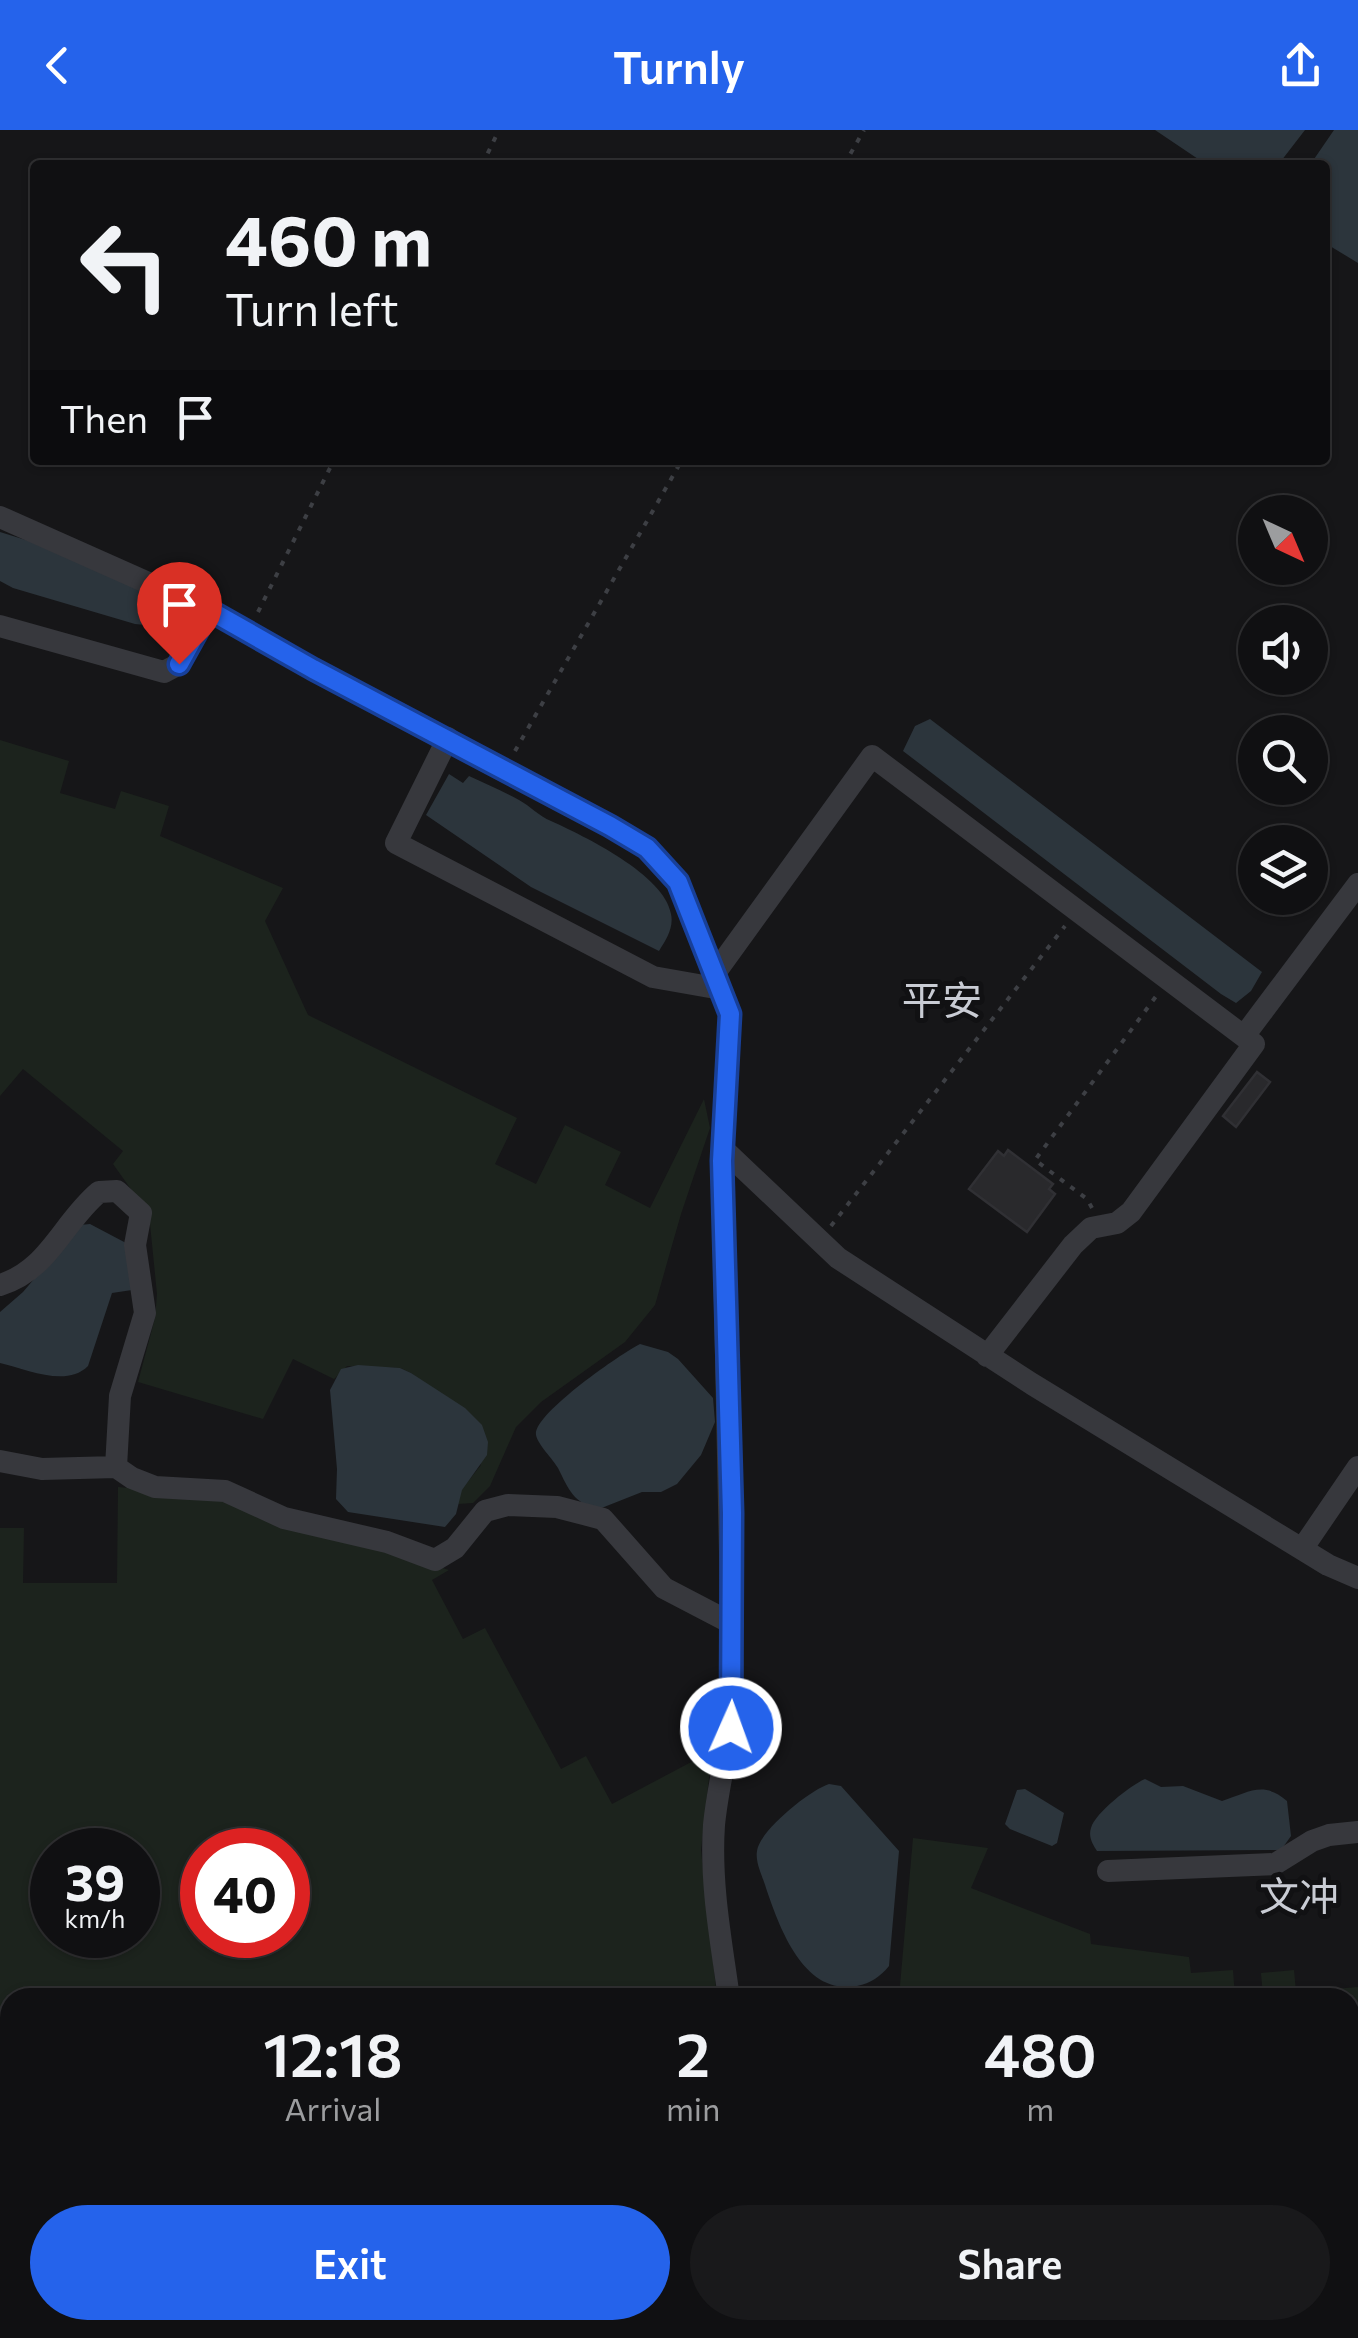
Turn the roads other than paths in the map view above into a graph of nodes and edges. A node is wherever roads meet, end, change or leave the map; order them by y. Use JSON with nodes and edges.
{"nodes":[{"id":1,"x":0,"y":517,"type":"edge"},
{"id":2,"x":209,"y":610,"type":"junction"},
{"id":3,"x":0,"y":626,"type":"edge"},
{"id":4,"x":448,"y":738,"type":"junction"},
{"id":5,"x":1358,"y":884,"type":"edge"},
{"id":6,"x":718,"y":981,"type":"junction"},
{"id":7,"x":1244,"y":1036,"type":"junction"},
{"id":8,"x":722,"y":1148,"type":"junction"},
{"id":9,"x":0,"y":1285,"type":"edge"},
{"id":10,"x":987,"y":1356,"type":"junction"},
{"id":11,"x":0,"y":1461,"type":"edge"},
{"id":12,"x":116,"y":1467,"type":"junction"},
{"id":13,"x":1358,"y":1467,"type":"edge"},
{"id":14,"x":1302,"y":1549,"type":"junction"},
{"id":15,"x":1358,"y":1578,"type":"edge"},
{"id":16,"x":732,"y":1624,"type":"junction"},
{"id":17,"x":1358,"y":1832,"type":"edge"},
{"id":18,"x":1108,"y":1872,"type":"dead end"},
{"id":19,"x":728,"y":1988,"type":"edge"}],
"edges":[{"from":1,"to":2,"type":"street"},
{"from":2,"to":3,"type":"street"},
{"from":2,"to":4,"type":"street"},
{"from":4,"to":6,"type":"street"},
{"from":4,"to":6,"type":"street"},
{"from":5,"to":7,"type":"street"},
{"from":6,"to":7,"type":"street"},
{"from":6,"to":8,"type":"street"},
{"from":7,"to":10,"type":"street"},
{"from":8,"to":10,"type":"street"},
{"from":8,"to":16,"type":"street"},
{"from":9,"to":12,"type":"street"},
{"from":10,"to":14,"type":"street"},
{"from":11,"to":12,"type":"street"},
{"from":12,"to":16,"type":"street"},
{"from":13,"to":14,"type":"street"},
{"from":14,"to":15,"type":"street"},
{"from":16,"to":19,"type":"street"},
{"from":17,"to":18,"type":"street"}]}
